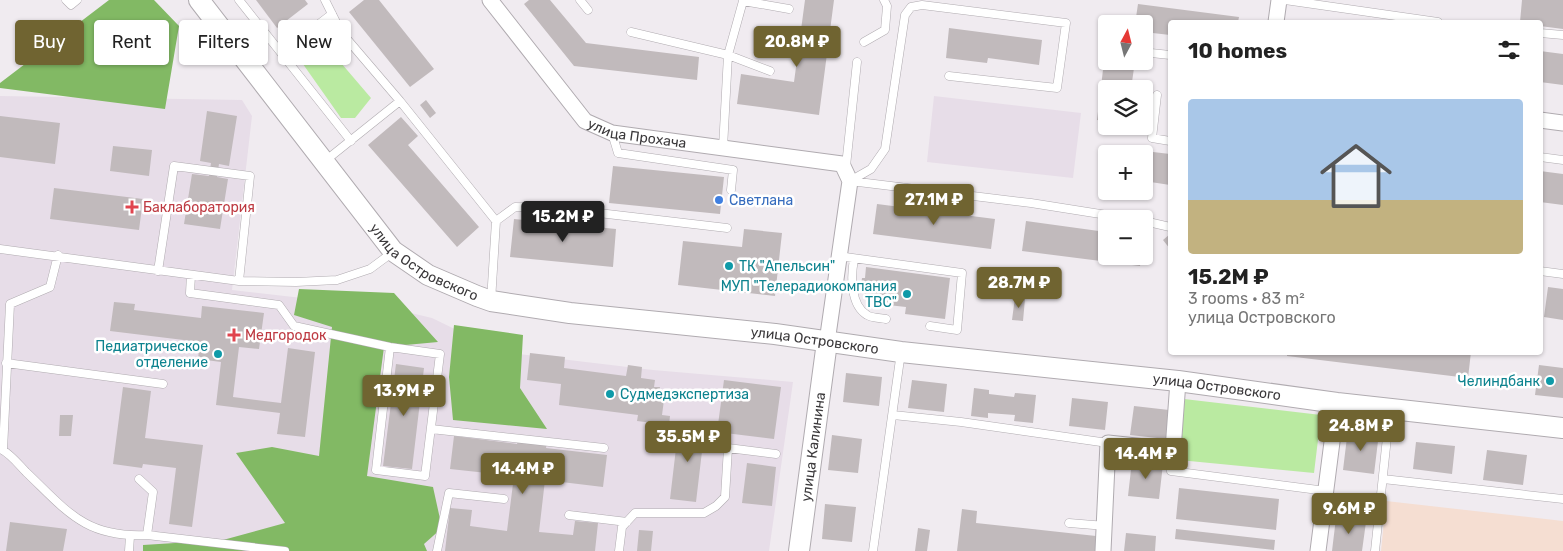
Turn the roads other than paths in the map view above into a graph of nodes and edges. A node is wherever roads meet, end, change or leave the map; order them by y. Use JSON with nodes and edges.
{"nodes":[{"id":1,"x":66,"y":0,"type":"edge"},
{"id":2,"x":77,"y":0,"type":"edge"},
{"id":3,"x":199,"y":0,"type":"edge"},
{"id":4,"x":239,"y":0,"type":"edge"},
{"id":5,"x":325,"y":0,"type":"edge"},
{"id":6,"x":490,"y":0,"type":"edge"},
{"id":7,"x":580,"y":0,"type":"edge"},
{"id":8,"x":884,"y":0,"type":"edge"},
{"id":9,"x":1279,"y":0,"type":"edge"},
{"id":10,"x":1285,"y":0,"type":"edge"},
{"id":11,"x":789,"y":9,"type":"dead end"},
{"id":12,"x":588,"y":10,"type":"dead end"},
{"id":13,"x":332,"y":14,"type":"junction"},
{"id":14,"x":324,"y":20,"type":"edge"},
{"id":15,"x":1276,"y":20,"type":"edge"},
{"id":16,"x":1424,"y":20,"type":"edge"},
{"id":17,"x":631,"y":32,"type":"dead end"},
{"id":18,"x":1543,"y":33,"type":"edge"},
{"id":19,"x":1563,"y":36,"type":"edge"},
{"id":20,"x":864,"y":42,"type":"dead end"},
{"id":21,"x":278,"y":49,"type":"edge"},
{"id":22,"x":1153,"y":53,"type":"edge"},
{"id":23,"x":728,"y":55,"type":"junction"},
{"id":24,"x":1168,"y":55,"type":"edge"},
{"id":25,"x":858,"y":62,"type":"dead end"},
{"id":26,"x":290,"y":65,"type":"edge"},
{"id":27,"x":770,"y":71,"type":"dead end"},
{"id":28,"x":949,"y":76,"type":"dead end"},
{"id":29,"x":1157,"y":95,"type":"dead end"},
{"id":30,"x":400,"y":101,"type":"junction"},
{"id":31,"x":1543,"y":120,"type":"edge"},
{"id":32,"x":1563,"y":123,"type":"edge"},
{"id":33,"x":612,"y":133,"type":"junction"},
{"id":34,"x":350,"y":141,"type":"junction"},
{"id":35,"x":1168,"y":141,"type":"edge"},
{"id":36,"x":723,"y":148,"type":"junction"},
{"id":37,"x":1543,"y":157,"type":"edge"},
{"id":38,"x":1563,"y":160,"type":"edge"},
{"id":39,"x":325,"y":161,"type":"junction"},
{"id":40,"x":848,"y":175,"type":"junction"},
{"id":41,"x":731,"y":190,"type":"dead end"},
{"id":42,"x":1098,"y":214,"type":"edge"},
{"id":43,"x":496,"y":222,"type":"junction"},
{"id":44,"x":1153,"y":223,"type":"edge"},
{"id":45,"x":1168,"y":227,"type":"edge"},
{"id":46,"x":727,"y":228,"type":"dead end"},
{"id":47,"x":0,"y":249,"type":"edge"},
{"id":48,"x":393,"y":251,"type":"junction"},
{"id":49,"x":58,"y":256,"type":"junction"},
{"id":50,"x":838,"y":256,"type":"junction"},
{"id":51,"x":854,"y":258,"type":"junction"},
{"id":52,"x":158,"y":270,"type":"junction"},
{"id":53,"x":1543,"y":271,"type":"edge"},
{"id":54,"x":191,"y":274,"type":"junction"},
{"id":55,"x":1563,"y":274,"type":"edge"},
{"id":56,"x":239,"y":281,"type":"junction"},
{"id":57,"x":491,"y":301,"type":"junction"},
{"id":58,"x":0,"y":303,"type":"edge"},
{"id":59,"x":10,"y":304,"type":"junction"},
{"id":60,"x":886,"y":319,"type":"dead end"},
{"id":61,"x":930,"y":326,"type":"dead end"},
{"id":62,"x":827,"y":342,"type":"junction"},
{"id":63,"x":390,"y":347,"type":"junction"},
{"id":64,"x":901,"y":352,"type":"junction"},
{"id":65,"x":6,"y":363,"type":"junction"},
{"id":66,"x":1178,"y":381,"type":"junction"},
{"id":67,"x":163,"y":384,"type":"dead end"},
{"id":68,"x":1337,"y":403,"type":"junction"},
{"id":69,"x":1390,"y":409,"type":"junction"},
{"id":70,"x":893,"y":415,"type":"junction"},
{"id":71,"x":1563,"y":428,"type":"edge"},
{"id":72,"x":431,"y":429,"type":"junction"},
{"id":73,"x":1108,"y":444,"type":"junction"},
{"id":74,"x":604,"y":448,"type":"dead end"},
{"id":75,"x":1,"y":450,"type":"edge"},
{"id":76,"x":1173,"y":450,"type":"junction"},
{"id":77,"x":776,"y":454,"type":"dead end"},
{"id":78,"x":139,"y":479,"type":"dead end"},
{"id":79,"x":1383,"y":479,"type":"junction"},
{"id":80,"x":1326,"y":491,"type":"junction"},
{"id":81,"x":504,"y":499,"type":"dead end"},
{"id":82,"x":1563,"y":499,"type":"edge"},
{"id":83,"x":569,"y":515,"type":"dead end"},
{"id":84,"x":627,"y":522,"type":"junction"},
{"id":85,"x":1069,"y":523,"type":"dead end"},
{"id":86,"x":1106,"y":526,"type":"junction"},
{"id":87,"x":147,"y":535,"type":"junction"},
{"id":88,"x":130,"y":536,"type":"junction"},
{"id":89,"x":129,"y":551,"type":"edge"},
{"id":90,"x":285,"y":551,"type":"edge"},
{"id":91,"x":437,"y":551,"type":"edge"},
{"id":92,"x":619,"y":551,"type":"edge"},
{"id":93,"x":799,"y":551,"type":"edge"},
{"id":94,"x":873,"y":551,"type":"edge"},
{"id":95,"x":1103,"y":551,"type":"edge"},
{"id":96,"x":1318,"y":551,"type":"edge"},
{"id":97,"x":1375,"y":551,"type":"edge"}],
"edges":[{"from":1,"to":2,"type":"lane"},
{"from":3,"to":39,"type":"street","name":"улица Островского"},
{"from":4,"to":21,"type":"lane"},
{"from":5,"to":13,"type":"lane"},
{"from":6,"to":33,"type":"street","name":"улица Прохача"},
{"from":7,"to":12,"type":"lane"},
{"from":8,"to":20,"type":"lane"},
{"from":9,"to":15,"type":"street"},
{"from":10,"to":16,"type":"lane"},
{"from":11,"to":23,"type":"lane"},
{"from":13,"to":14,"type":"lane"},
{"from":13,"to":30,"type":"lane"},
{"from":17,"to":23,"type":"lane"},
{"from":18,"to":19,"type":"lane"},
{"from":22,"to":24,"type":"lane"},
{"from":23,"to":27,"type":"lane"},
{"from":23,"to":36,"type":"lane"},
{"from":25,"to":40,"type":"lane"},
{"from":26,"to":34,"type":"lane"},
{"from":28,"to":40,"type":"lane"},
{"from":29,"to":35,"type":"lane"},
{"from":30,"to":34,"type":"lane"},
{"from":30,"to":43,"type":"lane"},
{"from":31,"to":32,"type":"street"},
{"from":33,"to":36,"type":"street","name":"улица Прохача"},
{"from":33,"to":41,"type":"lane"},
{"from":34,"to":39,"type":"lane"},
{"from":36,"to":40,"type":"street","name":"улица Прохача"},
{"from":37,"to":38,"type":"lane"},
{"from":39,"to":48,"type":"street","name":"улица Островского"},
{"from":40,"to":42,"type":"lane"},
{"from":40,"to":50,"type":"street"},
{"from":43,"to":46,"type":"lane"},
{"from":43,"to":57,"type":"lane"},
{"from":44,"to":45,"type":"lane"},
{"from":47,"to":49,"type":"lane"},
{"from":48,"to":56,"type":"lane"},
{"from":48,"to":57,"type":"street","name":"улица Островского"},
{"from":49,"to":52,"type":"lane"},
{"from":49,"to":59,"type":"lane"},
{"from":50,"to":51,"type":"lane"},
{"from":50,"to":62,"type":"street"},
{"from":51,"to":60,"type":"lane"},
{"from":51,"to":61,"type":"lane"},
{"from":52,"to":54,"type":"lane"},
{"from":52,"to":56,"type":"lane"},
{"from":53,"to":55,"type":"lane"},
{"from":54,"to":56,"type":"lane"},
{"from":54,"to":63,"type":"lane"},
{"from":57,"to":62,"type":"street","name":"улица Островского"},
{"from":58,"to":59,"type":"lane"},
{"from":59,"to":65,"type":"lane"},
{"from":62,"to":64,"type":"street","name":"улица Островского"},
{"from":62,"to":93,"type":"street","name":"улица Калинина"},
{"from":63,"to":72,"type":"lane"},
{"from":63,"to":72,"type":"lane"},
{"from":64,"to":66,"type":"street","name":"улица Островского"},
{"from":64,"to":70,"type":"lane"},
{"from":65,"to":67,"type":"lane"},
{"from":65,"to":75,"type":"lane"},
{"from":66,"to":68,"type":"street","name":"улица Островского"},
{"from":66,"to":76,"type":"street"},
{"from":68,"to":69,"type":"street","name":"улица Островского"},
{"from":68,"to":80,"type":"street"},
{"from":69,"to":71,"type":"street","name":"улица Островского"},
{"from":69,"to":79,"type":"lane"},
{"from":70,"to":73,"type":"lane"},
{"from":70,"to":94,"type":"lane"},
{"from":72,"to":74,"type":"lane"},
{"from":73,"to":76,"type":"street"},
{"from":73,"to":86,"type":"street"},
{"from":75,"to":88,"type":"lane"},
{"from":76,"to":80,"type":"lane"},
{"from":77,"to":84,"type":"lane"},
{"from":78,"to":87,"type":"lane"},
{"from":79,"to":82,"type":"lane"},
{"from":79,"to":97,"type":"lane"},
{"from":80,"to":96,"type":"street"},
{"from":81,"to":91,"type":"lane"},
{"from":83,"to":84,"type":"lane"},
{"from":84,"to":92,"type":"lane"},
{"from":85,"to":86,"type":"lane"},
{"from":86,"to":95,"type":"street"},
{"from":87,"to":88,"type":"lane"},
{"from":87,"to":90,"type":"lane"},
{"from":88,"to":89,"type":"lane"}]}
